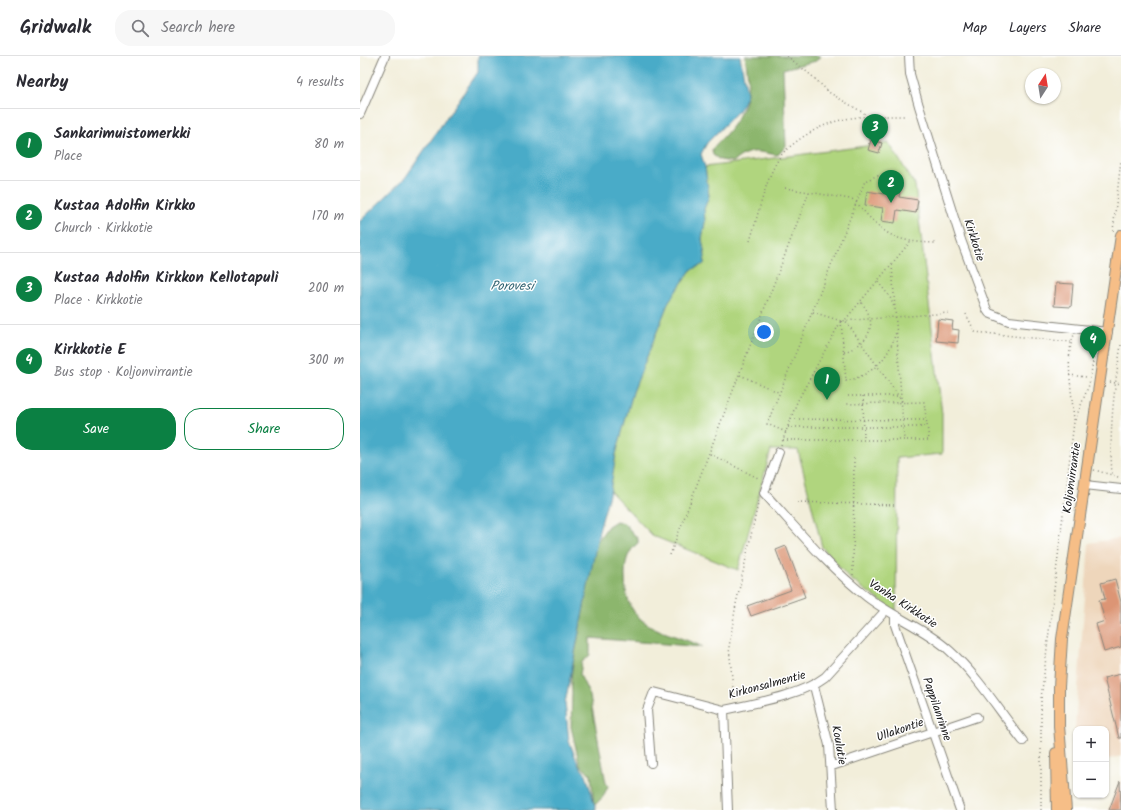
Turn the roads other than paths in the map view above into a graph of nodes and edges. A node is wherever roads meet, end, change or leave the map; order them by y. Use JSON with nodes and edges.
{"nodes":[{"id":1,"x":385,"y":56,"type":"edge"},
{"id":2,"x":909,"y":56,"type":"edge"},
{"id":3,"x":360,"y":114,"type":"edge"},
{"id":4,"x":1121,"y":236,"type":"edge"},
{"id":5,"x":1108,"y":332,"type":"junction"},
{"id":6,"x":779,"y":452,"type":"road end"},
{"id":7,"x":1085,"y":485,"type":"junction"},
{"id":8,"x":1121,"y":489,"type":"edge"},
{"id":9,"x":886,"y":610,"type":"junction"},
{"id":10,"x":895,"y":616,"type":"junction"},
{"id":11,"x":814,"y":686,"type":"junction"},
{"id":12,"x":724,"y":710,"type":"junction"},
{"id":13,"x":977,"y":717,"type":"dead end"},
{"id":14,"x":1059,"y":726,"type":"junction"},
{"id":15,"x":932,"y":732,"type":"junction"},
{"id":16,"x":1023,"y":742,"type":"dead end"},
{"id":17,"x":650,"y":763,"type":"dead end"},
{"id":18,"x":832,"y":766,"type":"junction"},
{"id":19,"x":728,"y":810,"type":"edge"},
{"id":20,"x":833,"y":810,"type":"edge"},
{"id":21,"x":960,"y":810,"type":"edge"},
{"id":22,"x":1057,"y":810,"type":"edge"},
{"id":23,"x":1066,"y":810,"type":"edge"}],
"edges":[{"from":1,"to":3,"type":"street"},
{"from":2,"to":5,"type":"street","name":"Kirkkotie"},
{"from":4,"to":5,"type":"main road","name":"Koljonvirrantie"},
{"from":5,"to":7,"type":"main road","name":"Koljonvirrantie"},
{"from":6,"to":9,"type":"street","name":"Vanha Kirkkotie"},
{"from":7,"to":8,"type":"street"},
{"from":7,"to":14,"type":"main road","name":"Koljonvirrantie"},
{"from":9,"to":10,"type":"street","name":"Vanha Kirkkotie"},
{"from":9,"to":11,"type":"street","name":"Kirkonsalmentie"},
{"from":10,"to":15,"type":"street","name":"Pappilanrinne"},
{"from":10,"to":16,"type":"street","name":"Vanha Kirkkotie"},
{"from":11,"to":12,"type":"street","name":"Kirkonsalmentie"},
{"from":11,"to":18,"type":"street","name":"Koulutie"},
{"from":12,"to":17,"type":"street"},
{"from":12,"to":19,"type":"street","name":"Kirkonsalmentie"},
{"from":13,"to":15,"type":"street","name":"Ullakontie"},
{"from":14,"to":22,"type":"main road","name":"Koljonvirrantie"},
{"from":14,"to":23,"type":"main road","name":"Koljonvirrantie"},
{"from":15,"to":18,"type":"street","name":"Ullakontie"},
{"from":15,"to":21,"type":"street","name":"Pappilanrinne"},
{"from":18,"to":20,"type":"street","name":"Koulutie"}]}
